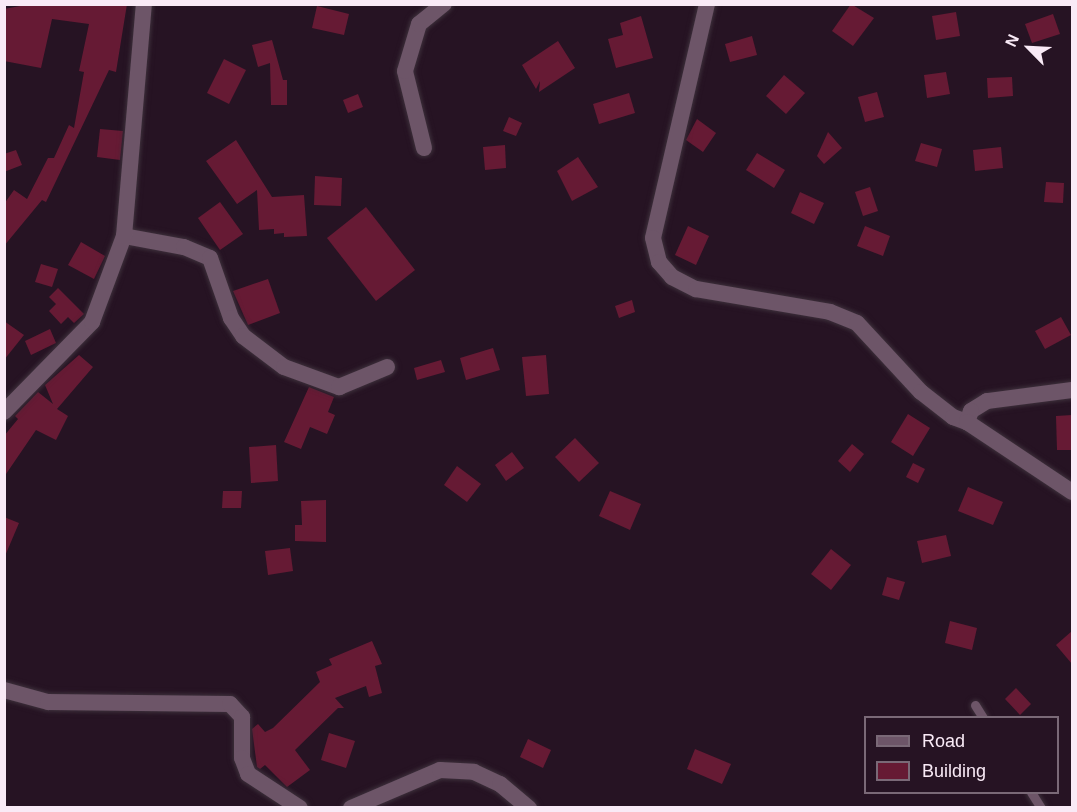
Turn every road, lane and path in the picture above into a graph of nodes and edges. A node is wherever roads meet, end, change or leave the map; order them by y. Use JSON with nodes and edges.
{"nodes":[{"id":1,"x":144,"y":4,"type":"edge"},
{"id":2,"x":444,"y":4,"type":"edge"},
{"id":3,"x":707,"y":4,"type":"edge"},
{"id":4,"x":424,"y":148,"type":"dead end"},
{"id":5,"x":124,"y":236,"type":"junction"},
{"id":6,"x":387,"y":367,"type":"dead end"},
{"id":7,"x":1072,"y":390,"type":"edge"},
{"id":8,"x":4,"y":412,"type":"edge"},
{"id":9,"x":967,"y":422,"type":"junction"},
{"id":10,"x":1072,"y":492,"type":"edge"},
{"id":11,"x":4,"y":690,"type":"edge"},
{"id":12,"x":975,"y":705,"type":"dead end"},
{"id":13,"x":982,"y":716,"type":"edge"},
{"id":14,"x":1032,"y":794,"type":"edge"},
{"id":15,"x":300,"y":807,"type":"edge"},
{"id":16,"x":351,"y":807,"type":"edge"},
{"id":17,"x":529,"y":807,"type":"edge"},
{"id":18,"x":1041,"y":807,"type":"edge"}],
"edges":[{"from":1,"to":5,"type":"street"},
{"from":2,"to":4,"type":"street"},
{"from":3,"to":9,"type":"street"},
{"from":5,"to":6,"type":"street"},
{"from":5,"to":8,"type":"street"},
{"from":7,"to":9,"type":"street"},
{"from":9,"to":10,"type":"street"},
{"from":11,"to":15,"type":"street"},
{"from":12,"to":13,"type":"lane"},
{"from":14,"to":18,"type":"lane"},
{"from":16,"to":17,"type":"street"}]}
